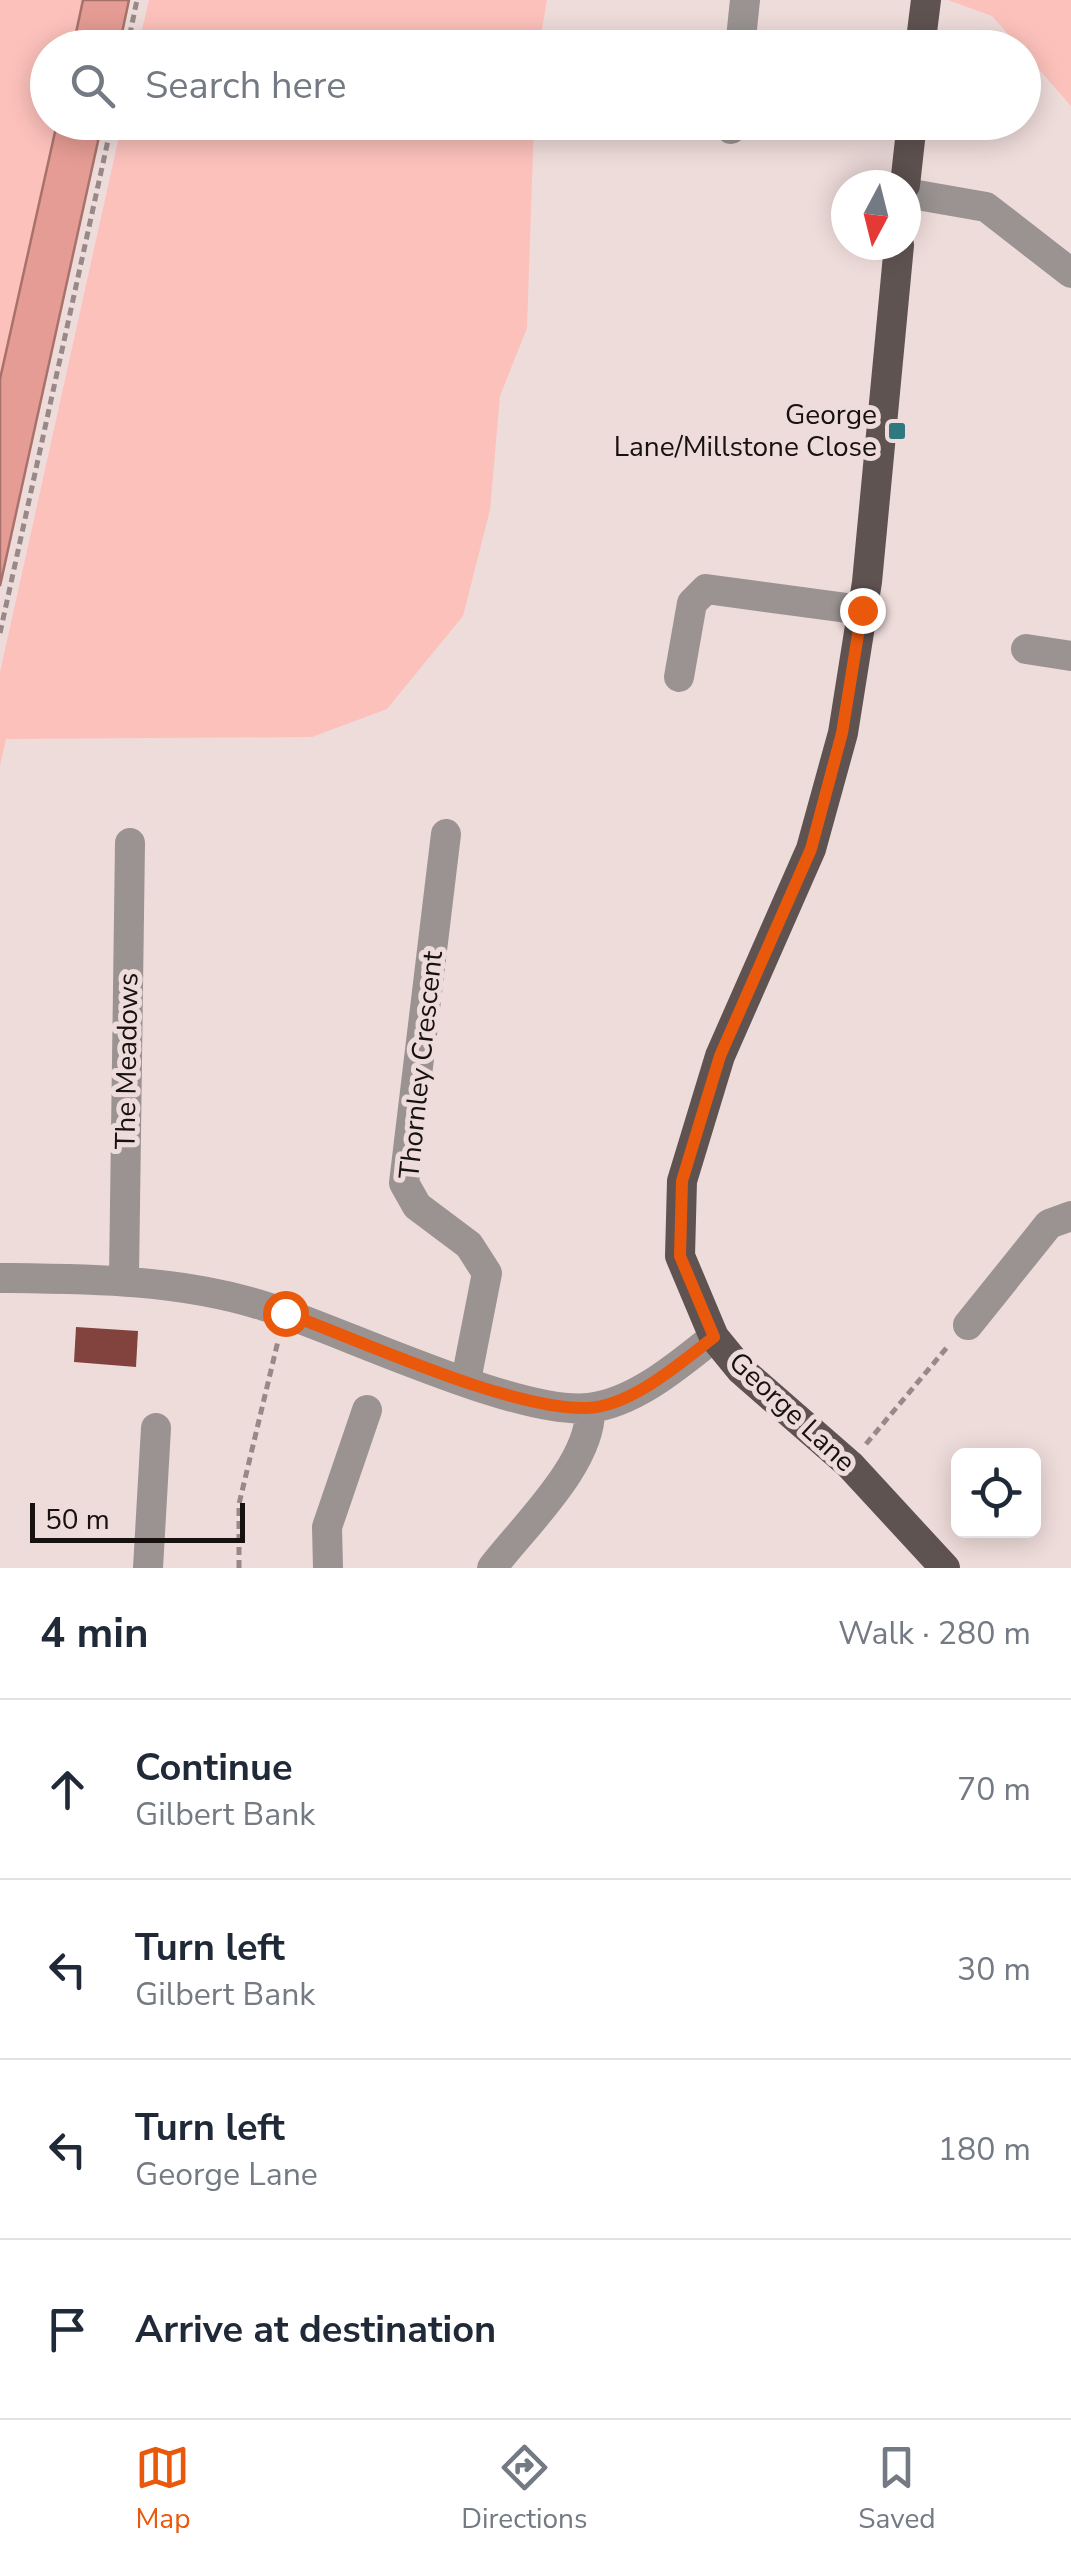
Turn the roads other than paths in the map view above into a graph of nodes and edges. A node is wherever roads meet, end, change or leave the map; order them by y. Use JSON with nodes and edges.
{"nodes":[{"id":1,"x":744,"y":0,"type":"edge"},
{"id":2,"x":926,"y":0,"type":"edge"},
{"id":3,"x":742,"y":30,"type":"edge"},
{"id":4,"x":922,"y":30,"type":"edge"},
{"id":5,"x":910,"y":140,"type":"edge"},
{"id":6,"x":907,"y":170,"type":"edge"},
{"id":7,"x":921,"y":196,"type":"edge"},
{"id":8,"x":897,"y":260,"type":"edge"},
{"id":9,"x":1071,"y":273,"type":"edge"},
{"id":10,"x":862,"y":610,"type":"junction"},
{"id":11,"x":1026,"y":649,"type":"dead end"},
{"id":12,"x":1071,"y":656,"type":"edge"},
{"id":13,"x":679,"y":677,"type":"dead end"},
{"id":14,"x":446,"y":834,"type":"dead end"},
{"id":15,"x":130,"y":844,"type":"dead end"},
{"id":16,"x":1071,"y":1216,"type":"edge"},
{"id":17,"x":0,"y":1278,"type":"edge"},
{"id":18,"x":124,"y":1278,"type":"junction"},
{"id":19,"x":968,"y":1324,"type":"road end"},
{"id":20,"x":714,"y":1337,"type":"junction"},
{"id":21,"x":466,"y":1380,"type":"junction"},
{"id":22,"x":590,"y":1408,"type":"junction"},
{"id":23,"x":367,"y":1410,"type":"dead end"},
{"id":24,"x":156,"y":1428,"type":"dead end"},
{"id":25,"x":148,"y":1568,"type":"edge"},
{"id":26,"x":328,"y":1568,"type":"edge"},
{"id":27,"x":492,"y":1568,"type":"edge"},
{"id":28,"x":945,"y":1568,"type":"edge"}],
"edges":[{"from":1,"to":3,"type":"street"},
{"from":2,"to":4,"type":"main road"},
{"from":5,"to":6,"type":"main road"},
{"from":7,"to":9,"type":"street"},
{"from":8,"to":10,"type":"main road","name":"George Lane"},
{"from":10,"to":13,"type":"street"},
{"from":10,"to":20,"type":"main road","name":"George Lane"},
{"from":11,"to":12,"type":"street"},
{"from":14,"to":21,"type":"street","name":"Thornley Crescent"},
{"from":15,"to":18,"type":"street","name":"The Meadows"},
{"from":16,"to":19,"type":"street"},
{"from":17,"to":18,"type":"street"},
{"from":18,"to":21,"type":"street"},
{"from":20,"to":22,"type":"street"},
{"from":20,"to":28,"type":"main road","name":"George Lane"},
{"from":21,"to":22,"type":"street"},
{"from":22,"to":27,"type":"street"},
{"from":23,"to":26,"type":"street"},
{"from":24,"to":25,"type":"street"}]}
